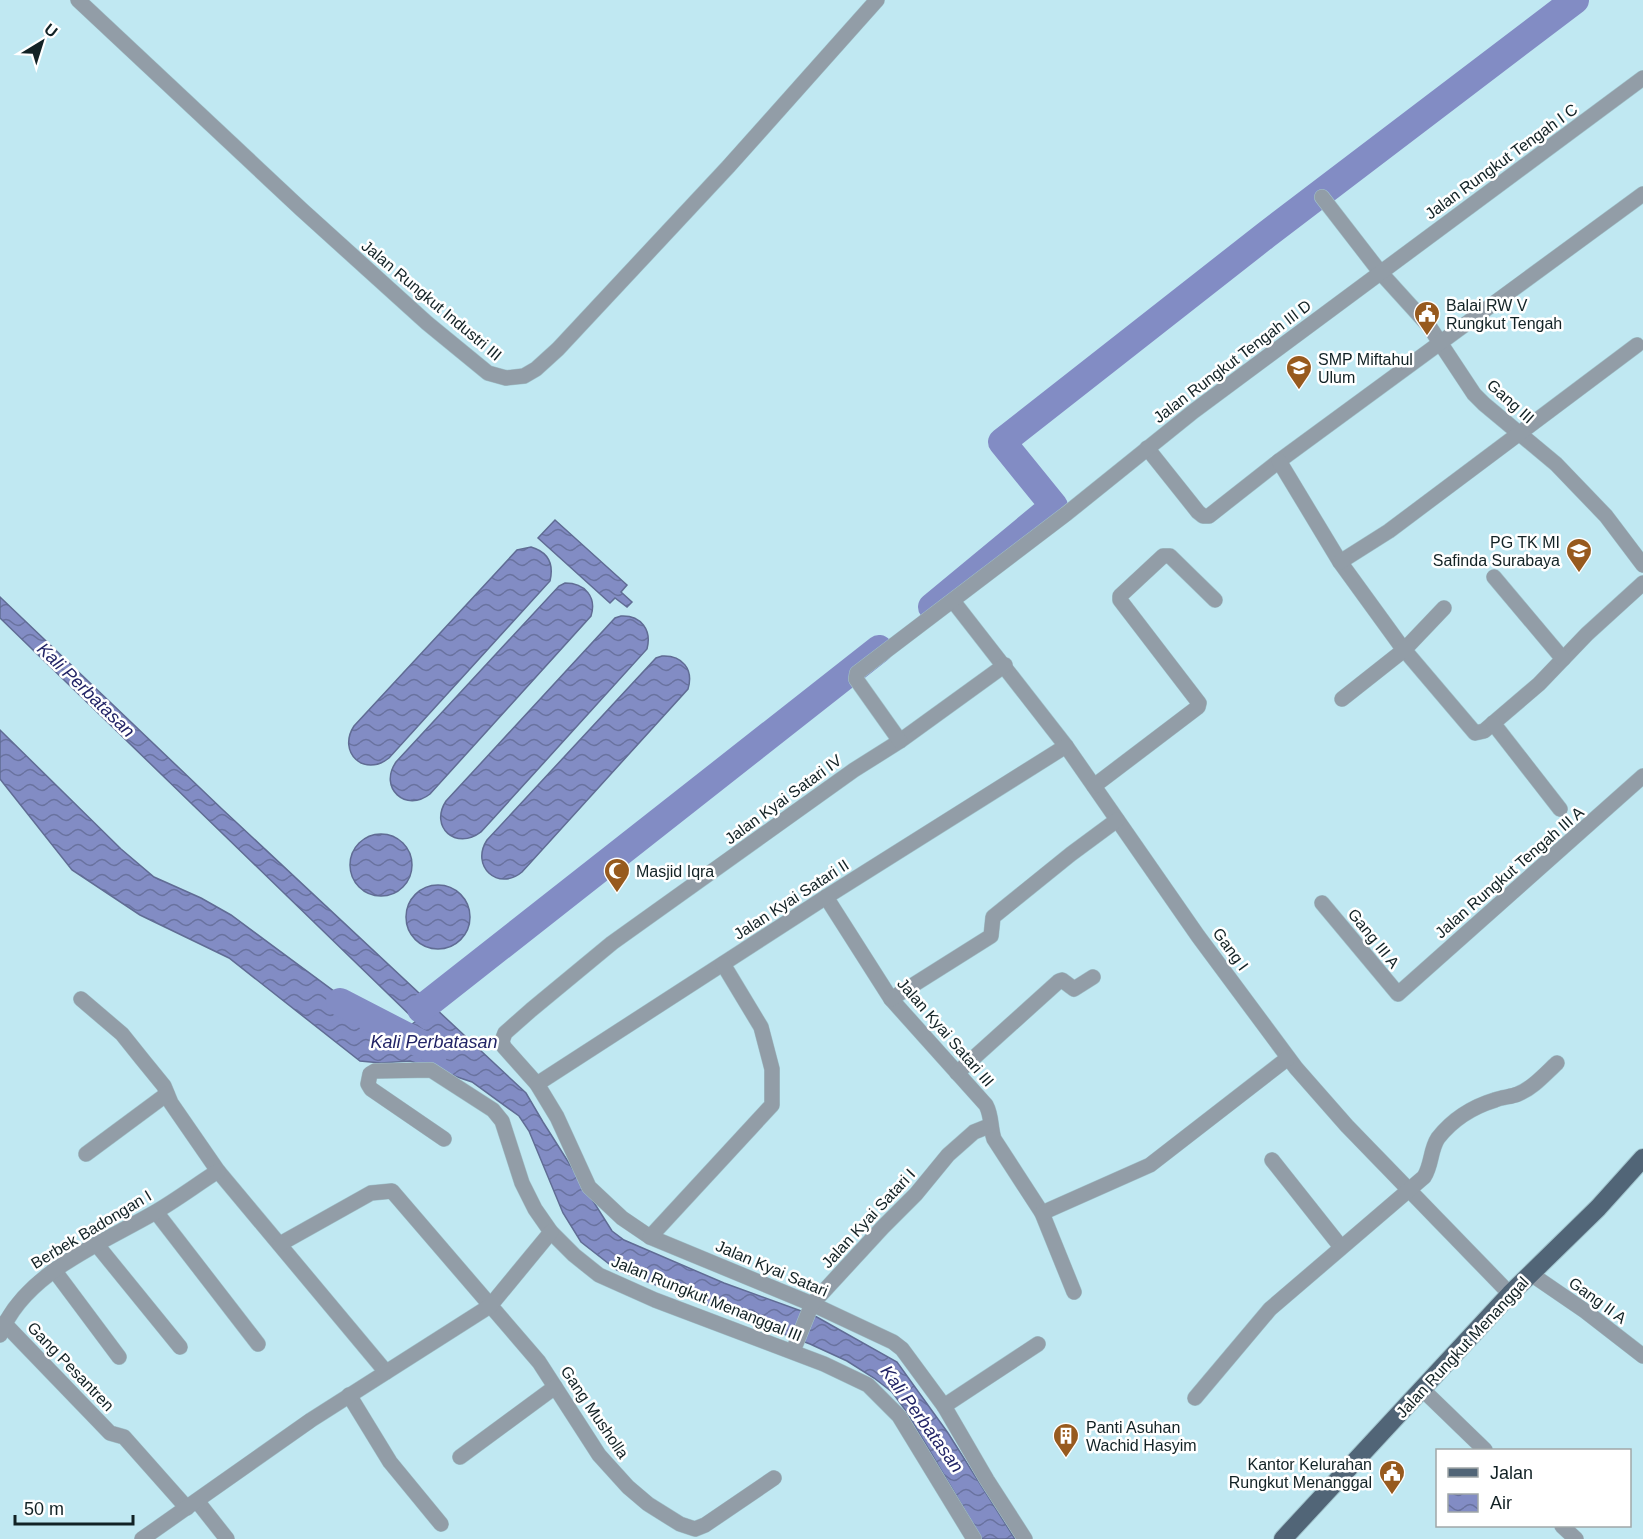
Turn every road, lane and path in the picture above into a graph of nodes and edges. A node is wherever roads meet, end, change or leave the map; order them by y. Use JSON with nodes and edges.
{"nodes":[{"id":1,"x":78,"y":0,"type":"edge"},
{"id":2,"x":877,"y":0,"type":"edge"},
{"id":3,"x":1643,"y":78,"type":"edge"},
{"id":4,"x":1643,"y":194,"type":"edge"},
{"id":5,"x":1322,"y":197,"type":"dead end"},
{"id":6,"x":1380,"y":272,"type":"junction"},
{"id":7,"x":1441,"y":344,"type":"junction"},
{"id":8,"x":1637,"y":345,"type":"dead end"},
{"id":9,"x":1520,"y":434,"type":"junction"},
{"id":10,"x":1147,"y":448,"type":"junction"},
{"id":11,"x":1279,"y":461,"type":"junction"},
{"id":12,"x":1340,"y":562,"type":"junction"},
{"id":13,"x":1643,"y":565,"type":"edge"},
{"id":14,"x":1494,"y":577,"type":"dead end"},
{"id":15,"x":1643,"y":583,"type":"edge"},
{"id":16,"x":1215,"y":600,"type":"dead end"},
{"id":17,"x":953,"y":601,"type":"junction"},
{"id":18,"x":1444,"y":608,"type":"dead end"},
{"id":19,"x":1404,"y":650,"type":"junction"},
{"id":20,"x":1563,"y":659,"type":"junction"},
{"id":21,"x":1005,"y":665,"type":"junction"},
{"id":22,"x":1342,"y":699,"type":"dead end"},
{"id":23,"x":1494,"y":723,"type":"junction"},
{"id":24,"x":900,"y":741,"type":"junction"},
{"id":25,"x":1066,"y":746,"type":"junction"},
{"id":26,"x":1643,"y":776,"type":"edge"},
{"id":27,"x":1094,"y":786,"type":"junction"},
{"id":28,"x":1560,"y":809,"type":"dead end"},
{"id":29,"x":1117,"y":820,"type":"junction"},
{"id":30,"x":825,"y":897,"type":"junction"},
{"id":31,"x":1322,"y":903,"type":"dead end"},
{"id":32,"x":723,"y":964,"type":"junction"},
{"id":33,"x":1093,"y":977,"type":"dead end"},
{"id":34,"x":1398,"y":994,"type":"joint"},
{"id":35,"x":81,"y":999,"type":"dead end"},
{"id":36,"x":891,"y":999,"type":"junction"},
{"id":37,"x":503,"y":1037,"type":"joint"},
{"id":38,"x":1288,"y":1058,"type":"junction"},
{"id":39,"x":1557,"y":1063,"type":"dead end"},
{"id":40,"x":957,"y":1073,"type":"junction"},
{"id":41,"x":537,"y":1084,"type":"junction"},
{"id":42,"x":167,"y":1094,"type":"junction"},
{"id":43,"x":989,"y":1126,"type":"junction"},
{"id":44,"x":444,"y":1139,"type":"dead end"},
{"id":45,"x":86,"y":1154,"type":"dead end"},
{"id":46,"x":1643,"y":1158,"type":"edge"},
{"id":47,"x":1272,"y":1160,"type":"dead end"},
{"id":48,"x":218,"y":1171,"type":"junction"},
{"id":49,"x":1410,"y":1191,"type":"junction"},
{"id":50,"x":156,"y":1212,"type":"junction"},
{"id":51,"x":1042,"y":1213,"type":"junction"},
{"id":52,"x":551,"y":1232,"type":"junction"},
{"id":53,"x":650,"y":1237,"type":"junction"},
{"id":54,"x":280,"y":1244,"type":"junction"},
{"id":55,"x":97,"y":1245,"type":"junction"},
{"id":56,"x":1341,"y":1246,"type":"junction"},
{"id":57,"x":54,"y":1270,"type":"junction"},
{"id":58,"x":1531,"y":1274,"type":"junction"},
{"id":59,"x":1074,"y":1292,"type":"dead end"},
{"id":60,"x":1510,"y":1294,"type":"junction"},
{"id":61,"x":490,"y":1306,"type":"junction"},
{"id":62,"x":811,"y":1307,"type":"junction"},
{"id":63,"x":2,"y":1329,"type":"edge"},
{"id":64,"x":258,"y":1344,"type":"dead end"},
{"id":65,"x":1038,"y":1344,"type":"dead end"},
{"id":66,"x":795,"y":1346,"type":"junction"},
{"id":67,"x":180,"y":1347,"type":"dead end"},
{"id":68,"x":1643,"y":1356,"type":"edge"},
{"id":69,"x":119,"y":1357,"type":"dead end"},
{"id":70,"x":386,"y":1372,"type":"junction"},
{"id":71,"x":555,"y":1387,"type":"junction"},
{"id":72,"x":1422,"y":1389,"type":"junction"},
{"id":73,"x":350,"y":1395,"type":"junction"},
{"id":74,"x":1195,"y":1398,"type":"dead end"},
{"id":75,"x":944,"y":1406,"type":"junction"},
{"id":76,"x":1484,"y":1449,"type":"edge"},
{"id":77,"x":460,"y":1457,"type":"dead end"},
{"id":78,"x":774,"y":1478,"type":"dead end"},
{"id":79,"x":192,"y":1504,"type":"junction"},
{"id":80,"x":441,"y":1524,"type":"dead end"},
{"id":81,"x":1563,"y":1527,"type":"edge"},
{"id":82,"x":690,"y":1534,"type":"edge"},
{"id":83,"x":142,"y":1539,"type":"edge"},
{"id":84,"x":227,"y":1539,"type":"edge"},
{"id":85,"x":974,"y":1539,"type":"edge"},
{"id":86,"x":1025,"y":1539,"type":"edge"},
{"id":87,"x":1283,"y":1539,"type":"edge"},
{"id":88,"x":1576,"y":1539,"type":"edge"}],
"edges":[{"from":1,"to":2,"type":"street","name":"Jalan Rungkut Industri III"},
{"from":3,"to":6,"type":"street","name":"Jalan Rungkut Tengah I C"},
{"from":4,"to":7,"type":"street"},
{"from":5,"to":6,"type":"street","name":"Gang III"},
{"from":6,"to":7,"type":"street","name":"Gang III"},
{"from":6,"to":10,"type":"street","name":"Jalan Rungkut Tengah III D"},
{"from":7,"to":9,"type":"street","name":"Gang III"},
{"from":7,"to":11,"type":"street"},
{"from":8,"to":9,"type":"street"},
{"from":9,"to":12,"type":"street"},
{"from":9,"to":13,"type":"street","name":"Gang III"},
{"from":10,"to":11,"type":"street"},
{"from":10,"to":17,"type":"street","name":"Jalan Rungkut Tengah III D"},
{"from":11,"to":12,"type":"street"},
{"from":12,"to":19,"type":"street"},
{"from":14,"to":20,"type":"street"},
{"from":15,"to":20,"type":"street"},
{"from":16,"to":27,"type":"street"},
{"from":17,"to":21,"type":"street","name":"Gang I"},
{"from":17,"to":24,"type":"street","name":"Jalan Rungkut Tengah III D"},
{"from":18,"to":19,"type":"street"},
{"from":19,"to":22,"type":"street"},
{"from":19,"to":23,"type":"street"},
{"from":20,"to":23,"type":"street"},
{"from":21,"to":24,"type":"street","name":"Jalan Kyai Satari IV"},
{"from":21,"to":25,"type":"street","name":"Gang I"},
{"from":23,"to":28,"type":"street"},
{"from":24,"to":37,"type":"street","name":"Jalan Kyai Satari IV"},
{"from":25,"to":27,"type":"street","name":"Gang I"},
{"from":25,"to":30,"type":"street","name":"Jalan Kyai Satari II"},
{"from":26,"to":34,"type":"street","name":"Jalan Rungkut Tengah III A"},
{"from":27,"to":29,"type":"street","name":"Gang I"},
{"from":29,"to":36,"type":"street"},
{"from":29,"to":38,"type":"street","name":"Gang I"},
{"from":30,"to":32,"type":"street","name":"Jalan Kyai Satari II"},
{"from":30,"to":36,"type":"street","name":"Jalan Kyai Satari III"},
{"from":31,"to":34,"type":"street","name":"Gang III A"},
{"from":32,"to":41,"type":"street","name":"Jalan Kyai Satari II"},
{"from":32,"to":53,"type":"street"},
{"from":33,"to":40,"type":"street"},
{"from":35,"to":42,"type":"street"},
{"from":36,"to":40,"type":"street","name":"Jalan Kyai Satari III"},
{"from":37,"to":41,"type":"street","name":"Jalan Kyai Satari"},
{"from":38,"to":49,"type":"street","name":"Gang I"},
{"from":38,"to":51,"type":"street"},
{"from":39,"to":49,"type":"street"},
{"from":40,"to":43,"type":"street","name":"Jalan Kyai Satari III"},
{"from":41,"to":53,"type":"street","name":"Jalan Kyai Satari"},
{"from":42,"to":45,"type":"street"},
{"from":42,"to":48,"type":"street"},
{"from":43,"to":51,"type":"street","name":"Jalan Kyai Satari III"},
{"from":43,"to":62,"type":"street","name":"Jalan Kyai Satari I"},
{"from":44,"to":52,"type":"street","name":"Jalan Rungkut Menanggal III"},
{"from":46,"to":58,"type":"main road","name":"Jalan Rungkut Menanggal"},
{"from":47,"to":56,"type":"street"},
{"from":48,"to":50,"type":"street","name":"Berbek Badongan I"},
{"from":48,"to":54,"type":"street"},
{"from":49,"to":56,"type":"street"},
{"from":49,"to":60,"type":"street","name":"Gang I"},
{"from":50,"to":55,"type":"street","name":"Berbek Badongan I"},
{"from":50,"to":64,"type":"street"},
{"from":51,"to":59,"type":"street","name":"Jalan Kyai Satari III"},
{"from":52,"to":61,"type":"street"},
{"from":52,"to":66,"type":"street","name":"Jalan Rungkut Menanggal III"},
{"from":53,"to":62,"type":"street","name":"Jalan Kyai Satari"},
{"from":54,"to":61,"type":"street","name":"Gang Musholla"},
{"from":54,"to":70,"type":"street"},
{"from":55,"to":57,"type":"street","name":"Berbek Badongan I"},
{"from":55,"to":67,"type":"street"},
{"from":56,"to":74,"type":"street"},
{"from":57,"to":63,"type":"street","name":"Berbek Badongan I"},
{"from":57,"to":69,"type":"street"},
{"from":58,"to":60,"type":"main road","name":"Jalan Rungkut Menanggal"},
{"from":58,"to":68,"type":"street","name":"Gang II A"},
{"from":60,"to":72,"type":"main road","name":"Jalan Rungkut Menanggal"},
{"from":61,"to":70,"type":"street"},
{"from":61,"to":71,"type":"street","name":"Gang Musholla"},
{"from":62,"to":66,"type":"street","name":"Jalan Kyai Satari I"},
{"from":62,"to":75,"type":"street","name":"Jalan Kyai Satari"},
{"from":63,"to":79,"type":"street","name":"Gang Pesantren"},
{"from":65,"to":75,"type":"street"},
{"from":66,"to":85,"type":"street","name":"Jalan Rungkut Menanggal III"},
{"from":70,"to":73,"type":"street"},
{"from":71,"to":77,"type":"street"},
{"from":71,"to":82,"type":"street","name":"Gang Musholla"},
{"from":72,"to":76,"type":"street"},
{"from":72,"to":87,"type":"main road","name":"Jalan Rungkut Menanggal"},
{"from":73,"to":79,"type":"street"},
{"from":73,"to":80,"type":"street"},
{"from":75,"to":86,"type":"street","name":"Jalan Kyai Satari"},
{"from":78,"to":82,"type":"street","name":"Gang Musholla"},
{"from":79,"to":83,"type":"street"},
{"from":79,"to":84,"type":"street","name":"Gang Pesantren"},
{"from":81,"to":88,"type":"street"}]}
